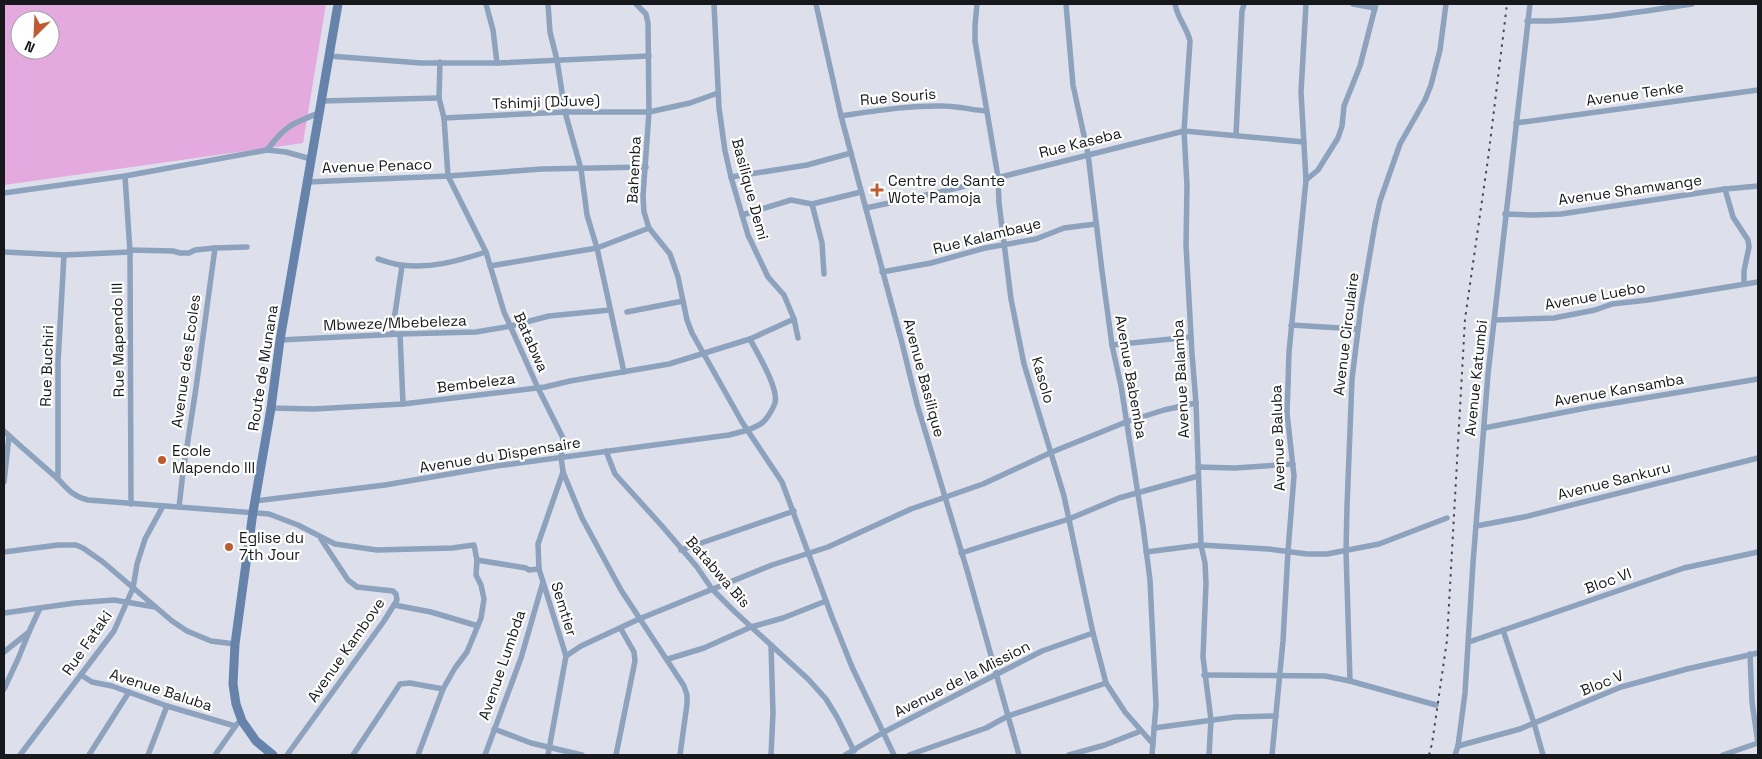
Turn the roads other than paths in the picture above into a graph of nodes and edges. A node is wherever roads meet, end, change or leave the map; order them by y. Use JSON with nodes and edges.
{"nodes":[{"id":1,"x":338,"y":4,"type":"edge"},
{"id":2,"x":486,"y":4,"type":"edge"},
{"id":3,"x":548,"y":4,"type":"edge"},
{"id":4,"x":636,"y":4,"type":"edge"},
{"id":5,"x":714,"y":4,"type":"edge"},
{"id":6,"x":816,"y":4,"type":"edge"},
{"id":7,"x":977,"y":4,"type":"edge"},
{"id":8,"x":1066,"y":4,"type":"edge"},
{"id":9,"x":1175,"y":4,"type":"edge"},
{"id":10,"x":1244,"y":4,"type":"edge"},
{"id":11,"x":1306,"y":4,"type":"edge"},
{"id":12,"x":1353,"y":4,"type":"edge"},
{"id":13,"x":1446,"y":4,"type":"edge"},
{"id":14,"x":1530,"y":4,"type":"edge"},
{"id":15,"x":1692,"y":4,"type":"edge"},
{"id":16,"x":1375,"y":6,"type":"edge"},
{"id":17,"x":1527,"y":21,"type":"junction"},
{"id":18,"x":329,"y":56,"type":"junction"},
{"id":19,"x":649,"y":56,"type":"junction"},
{"id":20,"x":558,"y":60,"type":"junction"},
{"id":21,"x":440,"y":62,"type":"junction"},
{"id":22,"x":498,"y":62,"type":"junction"},
{"id":23,"x":1758,"y":90,"type":"edge"},
{"id":24,"x":718,"y":93,"type":"junction"},
{"id":25,"x":439,"y":98,"type":"junction"},
{"id":26,"x":321,"y":101,"type":"junction"},
{"id":27,"x":986,"y":111,"type":"junction"},
{"id":28,"x":565,"y":112,"type":"junction"},
{"id":29,"x":649,"y":112,"type":"junction"},
{"id":30,"x":319,"y":113,"type":"junction"},
{"id":31,"x":841,"y":116,"type":"junction"},
{"id":32,"x":444,"y":118,"type":"junction"},
{"id":33,"x":1516,"y":123,"type":"junction"},
{"id":34,"x":1184,"y":131,"type":"junction"},
{"id":35,"x":1236,"y":135,"type":"junction"},
{"id":36,"x":1304,"y":142,"type":"junction"},
{"id":37,"x":267,"y":150,"type":"junction"},
{"id":38,"x":851,"y":153,"type":"junction"},
{"id":39,"x":1088,"y":154,"type":"junction"},
{"id":40,"x":311,"y":160,"type":"junction"},
{"id":41,"x":646,"y":167,"type":"junction"},
{"id":42,"x":581,"y":169,"type":"junction"},
{"id":43,"x":125,"y":176,"type":"junction"},
{"id":44,"x":448,"y":176,"type":"junction"},
{"id":45,"x":731,"y":177,"type":"junction"},
{"id":46,"x":998,"y":177,"type":"junction"},
{"id":47,"x":1306,"y":180,"type":"junction"},
{"id":48,"x":307,"y":182,"type":"junction"},
{"id":49,"x":1758,"y":186,"type":"edge"},
{"id":50,"x":1725,"y":189,"type":"junction"},
{"id":51,"x":861,"y":192,"type":"junction"},
{"id":52,"x":4,"y":193,"type":"edge"},
{"id":53,"x":812,"y":204,"type":"junction"},
{"id":54,"x":866,"y":208,"type":"junction"},
{"id":55,"x":1505,"y":214,"type":"junction"},
{"id":56,"x":742,"y":215,"type":"junction"},
{"id":57,"x":1096,"y":224,"type":"junction"},
{"id":58,"x":649,"y":228,"type":"junction"},
{"id":59,"x":1003,"y":245,"type":"junction"},
{"id":60,"x":247,"y":247,"type":"dead end"},
{"id":61,"x":215,"y":248,"type":"junction"},
{"id":62,"x":597,"y":248,"type":"junction"},
{"id":63,"x":130,"y":251,"type":"junction"},
{"id":64,"x":4,"y":252,"type":"edge"},
{"id":65,"x":486,"y":252,"type":"junction"},
{"id":66,"x":64,"y":255,"type":"junction"},
{"id":67,"x":378,"y":259,"type":"dead end"},
{"id":68,"x":402,"y":266,"type":"junction"},
{"id":69,"x":490,"y":266,"type":"junction"},
{"id":70,"x":882,"y":272,"type":"junction"},
{"id":71,"x":824,"y":274,"type":"dead end"},
{"id":72,"x":1758,"y":282,"type":"edge"},
{"id":73,"x":1744,"y":284,"type":"junction"},
{"id":74,"x":683,"y":301,"type":"junction"},
{"id":75,"x":610,"y":310,"type":"junction"},
{"id":76,"x":627,"y":312,"type":"dead end"},
{"id":77,"x":794,"y":319,"type":"junction"},
{"id":78,"x":1494,"y":320,"type":"junction"},
{"id":79,"x":1292,"y":325,"type":"junction"},
{"id":80,"x":510,"y":326,"type":"junction"},
{"id":81,"x":1357,"y":330,"type":"junction"},
{"id":82,"x":392,"y":334,"type":"junction"},
{"id":83,"x":400,"y":334,"type":"junction"},
{"id":84,"x":1191,"y":337,"type":"junction"},
{"id":85,"x":798,"y":338,"type":"dead end"},
{"id":86,"x":750,"y":339,"type":"junction"},
{"id":87,"x":280,"y":340,"type":"junction"},
{"id":88,"x":1112,"y":345,"type":"junction"},
{"id":89,"x":703,"y":352,"type":"junction"},
{"id":90,"x":624,"y":372,"type":"junction"},
{"id":91,"x":1758,"y":382,"type":"edge"},
{"id":92,"x":538,"y":388,"type":"junction"},
{"id":93,"x":1196,"y":403,"type":"junction"},
{"id":94,"x":403,"y":404,"type":"junction"},
{"id":95,"x":272,"y":408,"type":"junction"},
{"id":96,"x":1126,"y":422,"type":"junction"},
{"id":97,"x":1484,"y":428,"type":"junction"},
{"id":98,"x":748,"y":430,"type":"junction"},
{"id":99,"x":4,"y":431,"type":"edge"},
{"id":100,"x":9,"y":436,"type":"junction"},
{"id":101,"x":606,"y":450,"type":"junction"},
{"id":102,"x":1052,"y":452,"type":"junction"},
{"id":103,"x":561,"y":457,"type":"junction"},
{"id":104,"x":1758,"y":458,"type":"edge"},
{"id":105,"x":1293,"y":464,"type":"junction"},
{"id":106,"x":1198,"y":467,"type":"junction"},
{"id":107,"x":562,"y":472,"type":"junction"},
{"id":108,"x":1198,"y":476,"type":"junction"},
{"id":109,"x":58,"y":479,"type":"junction"},
{"id":110,"x":4,"y":482,"type":"edge"},
{"id":111,"x":1136,"y":493,"type":"junction"},
{"id":112,"x":945,"y":497,"type":"junction"},
{"id":113,"x":255,"y":500,"type":"junction"},
{"id":114,"x":131,"y":504,"type":"junction"},
{"id":115,"x":163,"y":506,"type":"junction"},
{"id":116,"x":179,"y":507,"type":"junction"},
{"id":117,"x":794,"y":511,"type":"junction"},
{"id":118,"x":253,"y":512,"type":"junction"},
{"id":119,"x":1447,"y":518,"type":"dead end"},
{"id":120,"x":1069,"y":519,"type":"junction"},
{"id":121,"x":1476,"y":526,"type":"junction"},
{"id":122,"x":319,"y":537,"type":"junction"},
{"id":123,"x":1201,"y":545,"type":"junction"},
{"id":124,"x":681,"y":550,"type":"junction"},
{"id":125,"x":1288,"y":551,"type":"junction"},
{"id":126,"x":1346,"y":551,"type":"junction"},
{"id":127,"x":4,"y":552,"type":"edge"},
{"id":128,"x":1146,"y":552,"type":"junction"},
{"id":129,"x":1758,"y":552,"type":"edge"},
{"id":130,"x":961,"y":553,"type":"junction"},
{"id":131,"x":808,"y":554,"type":"junction"},
{"id":132,"x":476,"y":560,"type":"junction"},
{"id":133,"x":539,"y":569,"type":"junction"},
{"id":134,"x":543,"y":582,"type":"junction"},
{"id":135,"x":133,"y":588,"type":"junction"},
{"id":136,"x":712,"y":589,"type":"junction"},
{"id":137,"x":826,"y":601,"type":"junction"},
{"id":138,"x":128,"y":602,"type":"junction"},
{"id":139,"x":394,"y":605,"type":"junction"},
{"id":140,"x":40,"y":608,"type":"junction"},
{"id":141,"x":158,"y":608,"type":"junction"},
{"id":142,"x":4,"y":612,"type":"edge"},
{"id":143,"x":639,"y":619,"type":"junction"},
{"id":144,"x":478,"y":626,"type":"junction"},
{"id":145,"x":751,"y":627,"type":"junction"},
{"id":146,"x":621,"y":629,"type":"junction"},
{"id":147,"x":1503,"y":630,"type":"junction"},
{"id":148,"x":29,"y":632,"type":"junction"},
{"id":149,"x":1093,"y":632,"type":"junction"},
{"id":150,"x":1469,"y":642,"type":"junction"},
{"id":151,"x":235,"y":644,"type":"junction"},
{"id":152,"x":771,"y":645,"type":"junction"},
{"id":153,"x":4,"y":652,"type":"edge"},
{"id":154,"x":1758,"y":652,"type":"edge"},
{"id":155,"x":1750,"y":654,"type":"junction"},
{"id":156,"x":566,"y":656,"type":"junction"},
{"id":157,"x":668,"y":660,"type":"junction"},
{"id":158,"x":996,"y":674,"type":"junction"},
{"id":159,"x":81,"y":675,"type":"junction"},
{"id":160,"x":1204,"y":675,"type":"junction"},
{"id":161,"x":1280,"y":675,"type":"junction"},
{"id":162,"x":1350,"y":681,"type":"junction"},
{"id":163,"x":1106,"y":683,"type":"junction"},
{"id":164,"x":4,"y":689,"type":"edge"},
{"id":165,"x":443,"y":689,"type":"junction"},
{"id":166,"x":129,"y":692,"type":"junction"},
{"id":167,"x":167,"y":706,"type":"junction"},
{"id":168,"x":1436,"y":706,"type":"dead end"},
{"id":169,"x":1008,"y":716,"type":"junction"},
{"id":170,"x":1276,"y":716,"type":"junction"},
{"id":171,"x":1211,"y":720,"type":"junction"},
{"id":172,"x":1534,"y":723,"type":"junction"},
{"id":173,"x":238,"y":724,"type":"junction"},
{"id":174,"x":1154,"y":728,"type":"junction"},
{"id":175,"x":494,"y":729,"type":"junction"},
{"id":176,"x":1141,"y":731,"type":"junction"},
{"id":177,"x":884,"y":732,"type":"junction"},
{"id":178,"x":1758,"y":743,"type":"edge"},
{"id":179,"x":1153,"y":744,"type":"junction"},
{"id":180,"x":1458,"y":746,"type":"junction"},
{"id":181,"x":548,"y":748,"type":"junction"},
{"id":182,"x":854,"y":751,"type":"junction"},
{"id":183,"x":20,"y":755,"type":"edge"},
{"id":184,"x":88,"y":755,"type":"edge"},
{"id":185,"x":148,"y":755,"type":"edge"},
{"id":186,"x":215,"y":755,"type":"edge"},
{"id":187,"x":272,"y":755,"type":"edge"},
{"id":188,"x":287,"y":755,"type":"edge"},
{"id":189,"x":353,"y":755,"type":"edge"},
{"id":190,"x":418,"y":755,"type":"edge"},
{"id":191,"x":485,"y":755,"type":"edge"},
{"id":192,"x":548,"y":755,"type":"edge"},
{"id":193,"x":582,"y":755,"type":"edge"},
{"id":194,"x":616,"y":755,"type":"edge"},
{"id":195,"x":680,"y":755,"type":"edge"},
{"id":196,"x":771,"y":755,"type":"edge"},
{"id":197,"x":846,"y":755,"type":"edge"},
{"id":198,"x":894,"y":755,"type":"edge"},
{"id":199,"x":908,"y":755,"type":"edge"},
{"id":200,"x":1019,"y":755,"type":"edge"},
{"id":201,"x":1069,"y":755,"type":"edge"},
{"id":202,"x":1152,"y":755,"type":"edge"},
{"id":203,"x":1209,"y":755,"type":"edge"},
{"id":204,"x":1272,"y":755,"type":"edge"},
{"id":205,"x":1455,"y":755,"type":"edge"},
{"id":206,"x":1543,"y":755,"type":"edge"},
{"id":207,"x":1723,"y":755,"type":"edge"}],
"edges":[{"from":1,"to":18,"type":"main road","name":"Route de Munana"},
{"from":2,"to":22,"type":"street"},
{"from":3,"to":20,"type":"street"},
{"from":4,"to":19,"type":"street","name":"Bahemba"},
{"from":5,"to":24,"type":"street","name":"Basilique Demi"},
{"from":6,"to":31,"type":"street","name":"Avenue Basilique"},
{"from":7,"to":27,"type":"street","name":"Kasolo"},
{"from":8,"to":39,"type":"street","name":"Avenue Babemba"},
{"from":9,"to":34,"type":"street","name":"Avenue Balamba"},
{"from":10,"to":35,"type":"street"},
{"from":11,"to":36,"type":"street","name":"Avenue Baluba"},
{"from":12,"to":16,"type":"street"},
{"from":13,"to":81,"type":"street","name":"Avenue Circulaire"},
{"from":14,"to":17,"type":"street","name":"Avenue Katumbi"},
{"from":15,"to":17,"type":"street"},
{"from":16,"to":47,"type":"street"},
{"from":17,"to":33,"type":"street","name":"Avenue Katumbi"},
{"from":18,"to":21,"type":"street"},
{"from":18,"to":26,"type":"main road","name":"Route de Munana"},
{"from":19,"to":20,"type":"street"},
{"from":19,"to":29,"type":"street","name":"Bahemba"},
{"from":20,"to":22,"type":"street"},
{"from":20,"to":28,"type":"street"},
{"from":21,"to":22,"type":"street"},
{"from":21,"to":25,"type":"street","name":"Batabwa"},
{"from":23,"to":33,"type":"street","name":"Avenue Tenke"},
{"from":24,"to":29,"type":"street","name":"Tshimji (DJuve)"},
{"from":24,"to":45,"type":"street","name":"Basilique Demi"},
{"from":25,"to":26,"type":"street"},
{"from":25,"to":32,"type":"street","name":"Batabwa"},
{"from":26,"to":30,"type":"main road","name":"Route de Munana"},
{"from":27,"to":31,"type":"street","name":"Rue Souris"},
{"from":27,"to":46,"type":"street","name":"Kasolo"},
{"from":28,"to":29,"type":"street","name":"Tshimji (DJuve)"},
{"from":28,"to":32,"type":"street","name":"Tshimji (DJuve)"},
{"from":28,"to":42,"type":"street"},
{"from":29,"to":41,"type":"street","name":"Bahemba"},
{"from":30,"to":37,"type":"street"},
{"from":30,"to":40,"type":"main road","name":"Route de Munana"},
{"from":31,"to":38,"type":"street","name":"Avenue Basilique"},
{"from":32,"to":44,"type":"street","name":"Batabwa"},
{"from":33,"to":55,"type":"street","name":"Avenue Katumbi"},
{"from":34,"to":35,"type":"street","name":"Rue Kaseba"},
{"from":34,"to":39,"type":"street","name":"Rue Kaseba"},
{"from":34,"to":84,"type":"street","name":"Avenue Balamba"},
{"from":35,"to":36,"type":"street","name":"Rue Kaseba"},
{"from":36,"to":47,"type":"street","name":"Avenue Baluba"},
{"from":37,"to":40,"type":"street"},
{"from":37,"to":43,"type":"street"},
{"from":38,"to":45,"type":"street"},
{"from":38,"to":51,"type":"street","name":"Avenue Basilique"},
{"from":39,"to":46,"type":"street","name":"Rue Kaseba"},
{"from":39,"to":57,"type":"street","name":"Avenue Babemba"},
{"from":40,"to":48,"type":"main road","name":"Route de Munana"},
{"from":41,"to":42,"type":"street","name":"Avenue Penaco"},
{"from":41,"to":58,"type":"street","name":"Bahemba"},
{"from":42,"to":44,"type":"street","name":"Avenue Penaco"},
{"from":42,"to":62,"type":"street"},
{"from":43,"to":52,"type":"street"},
{"from":43,"to":63,"type":"street","name":"Rue Mapendo III"},
{"from":44,"to":48,"type":"street","name":"Avenue Penaco"},
{"from":44,"to":65,"type":"street","name":"Batabwa"},
{"from":45,"to":56,"type":"street","name":"Basilique Demi"},
{"from":46,"to":54,"type":"street","name":"Rue Kaseba"},
{"from":46,"to":59,"type":"street","name":"Kasolo"},
{"from":47,"to":79,"type":"street","name":"Avenue Baluba"},
{"from":48,"to":87,"type":"main road","name":"Route de Munana"},
{"from":49,"to":50,"type":"street","name":"Avenue Shamwange"},
{"from":50,"to":55,"type":"street","name":"Avenue Shamwange"},
{"from":50,"to":73,"type":"street"},
{"from":51,"to":53,"type":"street"},
{"from":51,"to":54,"type":"street","name":"Avenue Basilique"},
{"from":53,"to":56,"type":"street"},
{"from":53,"to":71,"type":"street"},
{"from":54,"to":70,"type":"street","name":"Avenue Basilique"},
{"from":55,"to":78,"type":"street","name":"Avenue Katumbi"},
{"from":56,"to":77,"type":"street","name":"Basilique Demi"},
{"from":57,"to":59,"type":"street","name":"Rue Kalambaye"},
{"from":57,"to":88,"type":"street","name":"Avenue Babemba"},
{"from":58,"to":62,"type":"street"},
{"from":58,"to":74,"type":"street"},
{"from":59,"to":70,"type":"street","name":"Rue Kalambaye"},
{"from":59,"to":102,"type":"street","name":"Kasolo"},
{"from":60,"to":61,"type":"street"},
{"from":61,"to":63,"type":"street"},
{"from":61,"to":116,"type":"street","name":"Avenue des Ecoles"},
{"from":62,"to":69,"type":"street"},
{"from":62,"to":75,"type":"street"},
{"from":63,"to":66,"type":"street"},
{"from":63,"to":114,"type":"street","name":"Rue Mapendo III"},
{"from":64,"to":66,"type":"street"},
{"from":65,"to":68,"type":"street"},
{"from":65,"to":69,"type":"street","name":"Batabwa"},
{"from":66,"to":109,"type":"street","name":"Rue Buchiri"},
{"from":67,"to":68,"type":"street"},
{"from":68,"to":82,"type":"street"},
{"from":69,"to":80,"type":"street","name":"Batabwa"},
{"from":70,"to":112,"type":"street","name":"Avenue Basilique"},
{"from":72,"to":73,"type":"street","name":"Avenue Luebo"},
{"from":73,"to":78,"type":"street","name":"Avenue Luebo"},
{"from":74,"to":76,"type":"street"},
{"from":74,"to":89,"type":"street"},
{"from":75,"to":80,"type":"street","name":"Mbweze/Mbebeleza"},
{"from":75,"to":90,"type":"street"},
{"from":77,"to":85,"type":"street","name":"Basilique Demi"},
{"from":77,"to":86,"type":"street","name":"Bembeleza"},
{"from":78,"to":97,"type":"street","name":"Avenue Katumbi"},
{"from":79,"to":81,"type":"street"},
{"from":79,"to":105,"type":"street","name":"Avenue Baluba"},
{"from":80,"to":83,"type":"street","name":"Mbweze/Mbebeleza"},
{"from":80,"to":92,"type":"street","name":"Batabwa"},
{"from":81,"to":126,"type":"street","name":"Avenue Circulaire"},
{"from":82,"to":83,"type":"street","name":"Mbweze/Mbebeleza"},
{"from":82,"to":87,"type":"street","name":"Mbweze/Mbebeleza"},
{"from":83,"to":94,"type":"street"},
{"from":84,"to":88,"type":"street"},
{"from":84,"to":93,"type":"street","name":"Avenue Balamba"},
{"from":86,"to":89,"type":"street","name":"Bembeleza"},
{"from":86,"to":98,"type":"street"},
{"from":87,"to":95,"type":"main road","name":"Route de Munana"},
{"from":88,"to":96,"type":"street","name":"Avenue Babemba"},
{"from":89,"to":90,"type":"street","name":"Bembeleza"},
{"from":89,"to":98,"type":"street"},
{"from":90,"to":92,"type":"street","name":"Bembeleza"},
{"from":91,"to":97,"type":"street","name":"Avenue Kansamba"},
{"from":92,"to":94,"type":"street","name":"Bembeleza"},
{"from":92,"to":103,"type":"street","name":"Batabwa"},
{"from":93,"to":96,"type":"street"},
{"from":93,"to":106,"type":"street","name":"Avenue Balamba"},
{"from":94,"to":95,"type":"street","name":"Bembeleza"},
{"from":95,"to":113,"type":"main road","name":"Route de Munana"},
{"from":96,"to":102,"type":"street"},
{"from":96,"to":111,"type":"street","name":"Avenue Babemba"},
{"from":97,"to":121,"type":"street","name":"Avenue Katumbi"},
{"from":98,"to":101,"type":"street","name":"Avenue du Dispensaire"},
{"from":98,"to":117,"type":"street"},
{"from":99,"to":100,"type":"street"},
{"from":100,"to":109,"type":"street"},
{"from":100,"to":110,"type":"street"},
{"from":101,"to":103,"type":"street","name":"Avenue du Dispensaire"},
{"from":101,"to":124,"type":"street","name":"Batabwa Bis"},
{"from":102,"to":112,"type":"street"},
{"from":102,"to":120,"type":"street","name":"Kasolo"},
{"from":103,"to":107,"type":"street","name":"Batabwa"},
{"from":103,"to":113,"type":"street","name":"Avenue du Dispensaire"},
{"from":104,"to":121,"type":"street","name":"Avenue Sankuru"},
{"from":105,"to":106,"type":"street"},
{"from":105,"to":125,"type":"street","name":"Avenue Baluba"},
{"from":106,"to":108,"type":"street","name":"Avenue Balamba"},
{"from":107,"to":133,"type":"street","name":"Semtier"},
{"from":107,"to":143,"type":"street","name":"Batabwa"},
{"from":108,"to":111,"type":"street"},
{"from":108,"to":123,"type":"street","name":"Avenue Balamba"},
{"from":109,"to":114,"type":"street"},
{"from":111,"to":120,"type":"street"},
{"from":111,"to":128,"type":"street","name":"Avenue Babemba"},
{"from":112,"to":130,"type":"street","name":"Avenue Basilique"},
{"from":112,"to":131,"type":"street"},
{"from":113,"to":118,"type":"main road","name":"Route de Munana"},
{"from":114,"to":115,"type":"street"},
{"from":115,"to":116,"type":"street"},
{"from":115,"to":135,"type":"street","name":"Rue Fataki"},
{"from":116,"to":118,"type":"street"},
{"from":117,"to":124,"type":"street"},
{"from":117,"to":131,"type":"street"},
{"from":118,"to":122,"type":"street"},
{"from":118,"to":151,"type":"main road","name":"Route de Munana"},
{"from":119,"to":126,"type":"street"},
{"from":120,"to":130,"type":"street"},
{"from":120,"to":149,"type":"street","name":"Kasolo"},
{"from":121,"to":150,"type":"street","name":"Avenue Katumbi"},
{"from":122,"to":132,"type":"street"},
{"from":122,"to":139,"type":"street","name":"Avenue Kambove"},
{"from":123,"to":125,"type":"street"},
{"from":123,"to":128,"type":"street"},
{"from":123,"to":160,"type":"street","name":"Avenue Balamba"},
{"from":124,"to":136,"type":"street","name":"Batabwa Bis"},
{"from":125,"to":126,"type":"street"},
{"from":125,"to":161,"type":"street","name":"Avenue Baluba"},
{"from":126,"to":162,"type":"street","name":"Avenue Circulaire"},
{"from":127,"to":135,"type":"street"},
{"from":128,"to":174,"type":"street","name":"Avenue Babemba"},
{"from":129,"to":147,"type":"street","name":"Bloc VI"},
{"from":130,"to":158,"type":"street","name":"Avenue Basilique"},
{"from":131,"to":136,"type":"street"},
{"from":131,"to":137,"type":"street"},
{"from":132,"to":133,"type":"street","name":"Semtier"},
{"from":132,"to":144,"type":"street"},
{"from":133,"to":134,"type":"street","name":"Semtier"},
{"from":134,"to":156,"type":"street","name":"Semtier"},
{"from":134,"to":175,"type":"street","name":"Avenue Lumbda"},
{"from":135,"to":138,"type":"street","name":"Rue Fataki"},
{"from":135,"to":141,"type":"street"},
{"from":136,"to":143,"type":"street"},
{"from":136,"to":145,"type":"street","name":"Batabwa Bis"},
{"from":137,"to":145,"type":"street"},
{"from":137,"to":177,"type":"street"},
{"from":138,"to":140,"type":"street"},
{"from":138,"to":141,"type":"street"},
{"from":138,"to":159,"type":"street","name":"Rue Fataki"},
{"from":139,"to":144,"type":"street"},
{"from":139,"to":188,"type":"street","name":"Avenue Kambove"},
{"from":140,"to":142,"type":"street"},
{"from":140,"to":148,"type":"street"},
{"from":141,"to":151,"type":"street"},
{"from":143,"to":146,"type":"street"},
{"from":143,"to":157,"type":"street","name":"Batabwa"},
{"from":144,"to":165,"type":"street"},
{"from":145,"to":152,"type":"street","name":"Batabwa Bis"},
{"from":145,"to":157,"type":"street"},
{"from":146,"to":156,"type":"street"},
{"from":146,"to":194,"type":"street"},
{"from":147,"to":150,"type":"street","name":"Bloc VI"},
{"from":147,"to":172,"type":"street"},
{"from":148,"to":153,"type":"street"},
{"from":148,"to":164,"type":"street"},
{"from":149,"to":158,"type":"street","name":"Avenue de la Mission"},
{"from":149,"to":163,"type":"street","name":"Kasolo"},
{"from":150,"to":180,"type":"street","name":"Avenue Katumbi"},
{"from":151,"to":173,"type":"main road","name":"Route de Munana"},
{"from":152,"to":182,"type":"street","name":"Batabwa Bis"},
{"from":152,"to":196,"type":"street"},
{"from":154,"to":155,"type":"street","name":"Bloc V"},
{"from":155,"to":172,"type":"street","name":"Bloc V"},
{"from":155,"to":178,"type":"street"},
{"from":156,"to":181,"type":"street"},
{"from":157,"to":195,"type":"street","name":"Batabwa"},
{"from":158,"to":169,"type":"street","name":"Avenue Basilique"},
{"from":158,"to":177,"type":"street","name":"Avenue de la Mission"},
{"from":159,"to":166,"type":"street","name":"Avenue Baluba"},
{"from":159,"to":183,"type":"street","name":"Rue Fataki"},
{"from":160,"to":161,"type":"street"},
{"from":160,"to":171,"type":"street","name":"Avenue Balamba"},
{"from":161,"to":162,"type":"street"},
{"from":161,"to":170,"type":"street","name":"Avenue Baluba"},
{"from":162,"to":168,"type":"street"},
{"from":163,"to":169,"type":"street"},
{"from":163,"to":176,"type":"street","name":"Kasolo"},
{"from":165,"to":189,"type":"street"},
{"from":165,"to":190,"type":"street"},
{"from":166,"to":167,"type":"street","name":"Avenue Baluba"},
{"from":166,"to":184,"type":"street"},
{"from":167,"to":173,"type":"street","name":"Avenue Baluba"},
{"from":167,"to":185,"type":"street"},
{"from":169,"to":199,"type":"street"},
{"from":169,"to":200,"type":"street","name":"Avenue Basilique"},
{"from":170,"to":171,"type":"street"},
{"from":170,"to":204,"type":"street","name":"Avenue Baluba"},
{"from":171,"to":174,"type":"street"},
{"from":171,"to":203,"type":"street","name":"Avenue Balamba"},
{"from":172,"to":180,"type":"street","name":"Bloc V"},
{"from":172,"to":206,"type":"street"},
{"from":173,"to":186,"type":"street"},
{"from":173,"to":187,"type":"main road","name":"Route de Munana"},
{"from":174,"to":179,"type":"street","name":"Avenue Babemba"},
{"from":175,"to":181,"type":"street"},
{"from":175,"to":191,"type":"street","name":"Avenue Lumbda"},
{"from":176,"to":179,"type":"street","name":"Kasolo"},
{"from":176,"to":201,"type":"street"},
{"from":177,"to":182,"type":"street","name":"Avenue de la Mission"},
{"from":177,"to":198,"type":"street"},
{"from":178,"to":207,"type":"street"},
{"from":179,"to":202,"type":"street","name":"Avenue Babemba"},
{"from":180,"to":205,"type":"street","name":"Avenue Katumbi"},
{"from":181,"to":192,"type":"street"},
{"from":181,"to":193,"type":"street"},
{"from":182,"to":197,"type":"street","name":"Avenue de la Mission"}]}
